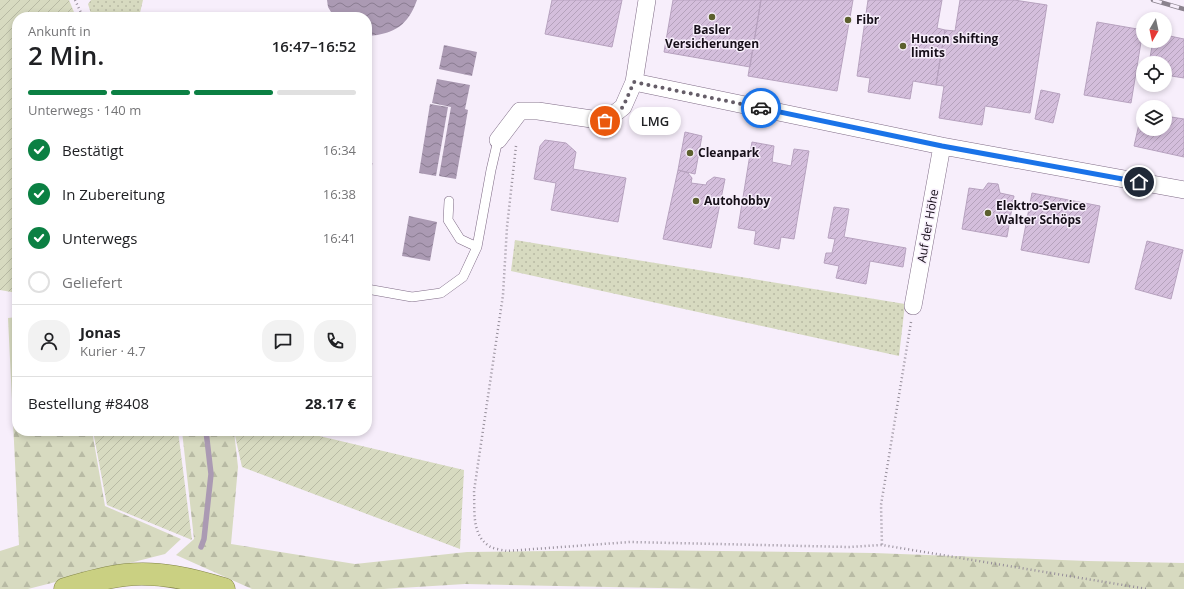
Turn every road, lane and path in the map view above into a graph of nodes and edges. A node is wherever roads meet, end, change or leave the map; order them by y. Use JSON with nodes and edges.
{"nodes":[{"id":1,"x":75,"y":0,"type":"edge"},
{"id":2,"x":647,"y":0,"type":"edge"},
{"id":3,"x":81,"y":12,"type":"edge"},
{"id":4,"x":634,"y":82,"type":"junction"},
{"id":5,"x":498,"y":140,"type":"joint"},
{"id":6,"x":517,"y":142,"type":"dead end"},
{"id":7,"x":942,"y":146,"type":"junction"},
{"id":8,"x":1184,"y":190,"type":"edge"},
{"id":9,"x":449,"y":201,"type":"dead end"},
{"id":10,"x":477,"y":247,"type":"junction"},
{"id":11,"x":372,"y":290,"type":"edge"},
{"id":12,"x":913,"y":306,"type":"joint"},
{"id":13,"x":882,"y":545,"type":"junction"},
{"id":14,"x":65,"y":589,"type":"edge"},
{"id":15,"x":224,"y":589,"type":"edge"},
{"id":16,"x":1147,"y":589,"type":"edge"}],
"edges":[{"from":1,"to":3,"type":"path"},
{"from":2,"to":4,"type":"street"},
{"from":4,"to":5,"type":"street"},
{"from":4,"to":7,"type":"street"},
{"from":5,"to":10,"type":"lane"},
{"from":6,"to":13,"type":"path"},
{"from":7,"to":8,"type":"street"},
{"from":7,"to":12,"type":"street","name":"Auf der Höhe"},
{"from":9,"to":10,"type":"lane"},
{"from":10,"to":11,"type":"lane"},
{"from":12,"to":13,"type":"path"},
{"from":13,"to":16,"type":"path"},
{"from":14,"to":15,"type":"highway"}]}
